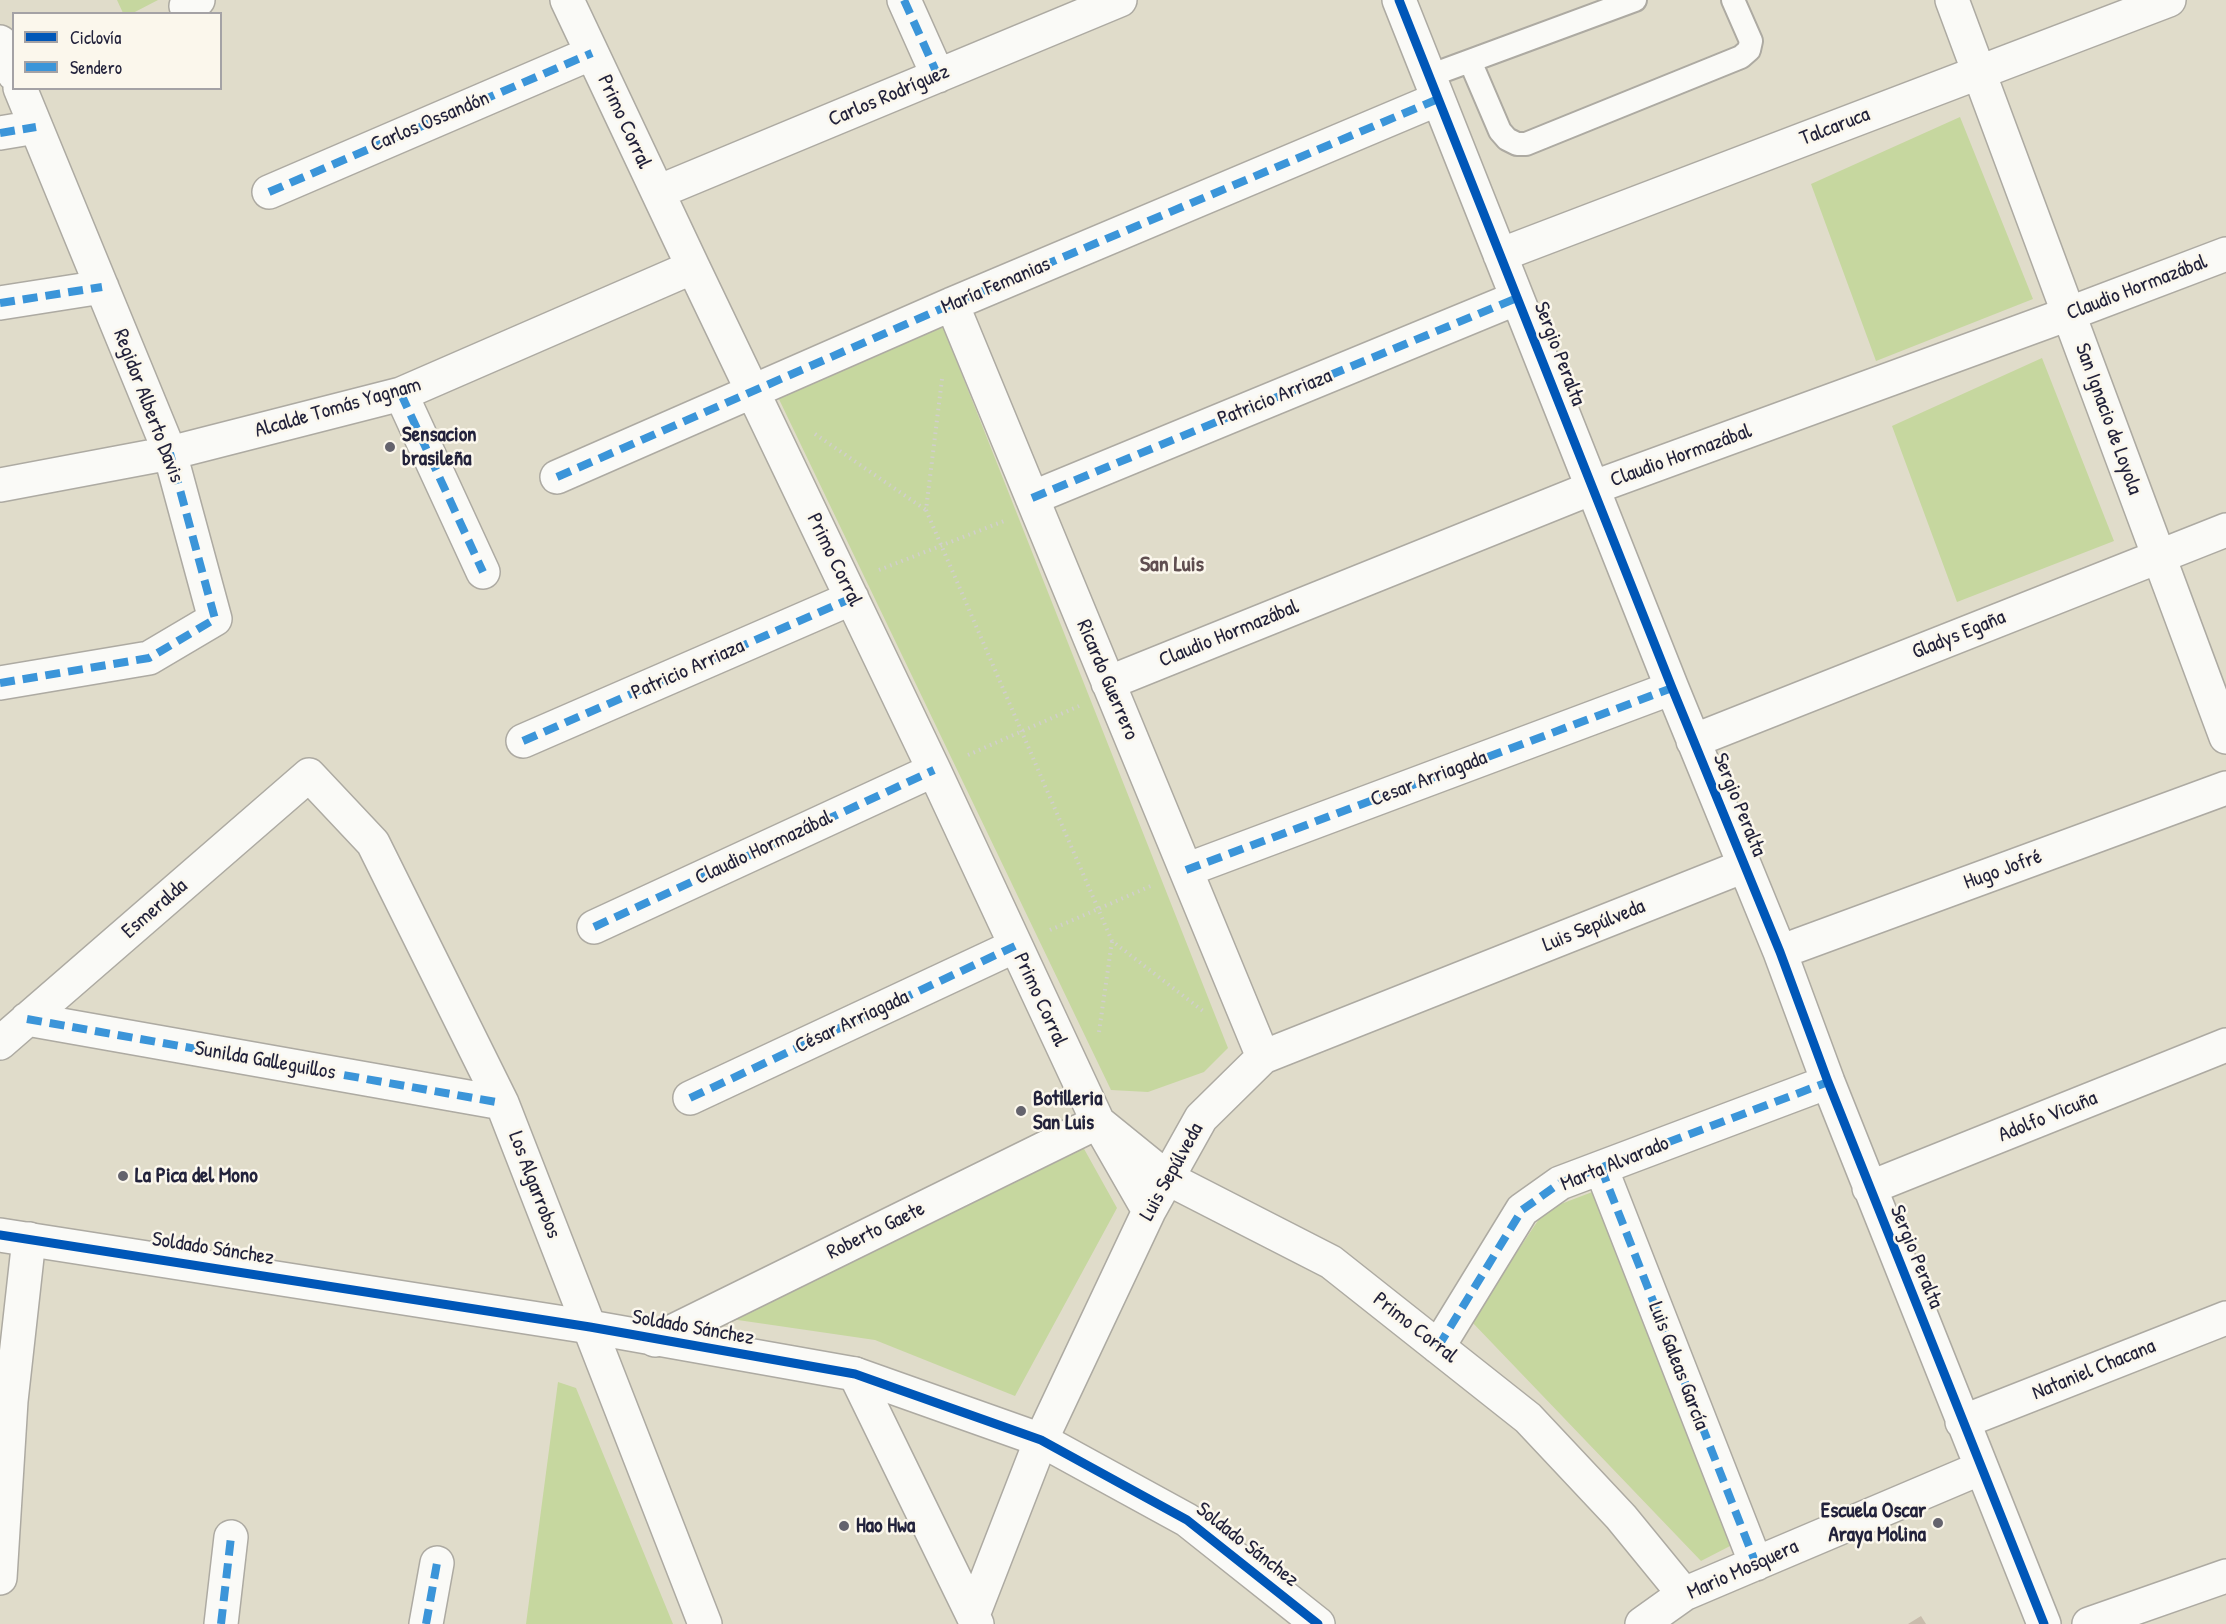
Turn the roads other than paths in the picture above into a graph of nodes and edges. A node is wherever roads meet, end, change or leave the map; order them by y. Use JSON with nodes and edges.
{"nodes":[{"id":1,"x":567,"y":0,"type":"edge"},
{"id":2,"x":904,"y":0,"type":"edge"},
{"id":3,"x":1120,"y":0,"type":"edge"},
{"id":4,"x":1399,"y":0,"type":"edge"},
{"id":5,"x":1635,"y":0,"type":"edge"},
{"id":6,"x":1733,"y":0,"type":"edge"},
{"id":7,"x":1952,"y":0,"type":"edge"},
{"id":8,"x":2169,"y":0,"type":"edge"},
{"id":9,"x":0,"y":42,"type":"edge"},
{"id":10,"x":592,"y":53,"type":"junction"},
{"id":11,"x":1470,"y":61,"type":"junction"},
{"id":12,"x":12,"y":69,"type":"edge"},
{"id":13,"x":1979,"y":72,"type":"junction"},
{"id":14,"x":938,"y":76,"type":"junction"},
{"id":15,"x":1434,"y":87,"type":"junction"},
{"id":16,"x":21,"y":90,"type":"edge"},
{"id":17,"x":36,"y":127,"type":"junction"},
{"id":18,"x":0,"y":133,"type":"edge"},
{"id":19,"x":269,"y":192,"type":"dead end"},
{"id":20,"x":658,"y":192,"type":"junction"},
{"id":21,"x":2226,"y":254,"type":"edge"},
{"id":22,"x":1500,"y":255,"type":"junction"},
{"id":23,"x":693,"y":267,"type":"junction"},
{"id":24,"x":102,"y":287,"type":"junction"},
{"id":25,"x":1517,"y":298,"type":"junction"},
{"id":26,"x":0,"y":303,"type":"edge"},
{"id":27,"x":952,"y":304,"type":"junction"},
{"id":28,"x":2068,"y":314,"type":"junction"},
{"id":29,"x":753,"y":392,"type":"junction"},
{"id":30,"x":401,"y":394,"type":"junction"},
{"id":31,"x":170,"y":453,"type":"junction"},
{"id":32,"x":557,"y":477,"type":"dead end"},
{"id":33,"x":0,"y":485,"type":"edge"},
{"id":34,"x":1592,"y":488,"type":"junction"},
{"id":35,"x":1034,"y":503,"type":"junction"},
{"id":36,"x":2226,"y":530,"type":"edge"},
{"id":37,"x":2158,"y":556,"type":"junction"},
{"id":38,"x":483,"y":572,"type":"dead end"},
{"id":39,"x":849,"y":590,"type":"junction"},
{"id":40,"x":0,"y":683,"type":"edge"},
{"id":41,"x":1110,"y":687,"type":"junction"},
{"id":42,"x":1672,"y":688,"type":"junction"},
{"id":43,"x":2226,"y":737,"type":"edge"},
{"id":44,"x":523,"y":741,"type":"dead end"},
{"id":45,"x":1693,"y":741,"type":"junction"},
{"id":46,"x":934,"y":770,"type":"junction"},
{"id":47,"x":309,"y":775,"type":"joint"},
{"id":48,"x":2226,"y":788,"type":"edge"},
{"id":49,"x":1744,"y":866,"type":"junction"},
{"id":50,"x":1186,"y":870,"type":"junction"},
{"id":51,"x":594,"y":927,"type":"dead end"},
{"id":52,"x":1015,"y":946,"type":"junction"},
{"id":53,"x":1780,"y":952,"type":"junction"},
{"id":54,"x":27,"y":1019,"type":"junction"},
{"id":55,"x":0,"y":1043,"type":"edge"},
{"id":56,"x":2226,"y":1045,"type":"edge"},
{"id":57,"x":1263,"y":1057,"type":"junction"},
{"id":58,"x":1828,"y":1082,"type":"junction"},
{"id":59,"x":690,"y":1098,"type":"dead end"},
{"id":60,"x":502,"y":1103,"type":"junction"},
{"id":61,"x":1098,"y":1122,"type":"junction"},
{"id":62,"x":1601,"y":1168,"type":"junction"},
{"id":63,"x":1167,"y":1178,"type":"junction"},
{"id":64,"x":1869,"y":1188,"type":"junction"},
{"id":65,"x":1149,"y":1211,"type":"junction"},
{"id":66,"x":15,"y":1237,"type":"edge"},
{"id":67,"x":2226,"y":1318,"type":"edge"},
{"id":68,"x":590,"y":1327,"type":"junction"},
{"id":69,"x":655,"y":1340,"type":"junction"},
{"id":70,"x":1438,"y":1347,"type":"junction"},
{"id":71,"x":855,"y":1374,"type":"junction"},
{"id":72,"x":5,"y":1401,"type":"edge"},
{"id":73,"x":1962,"y":1422,"type":"junction"},
{"id":74,"x":1041,"y":1440,"type":"junction"},
{"id":75,"x":1981,"y":1468,"type":"junction"},
{"id":76,"x":231,"y":1537,"type":"dead end"},
{"id":77,"x":437,"y":1563,"type":"dead end"},
{"id":78,"x":1756,"y":1564,"type":"junction"},
{"id":79,"x":2226,"y":1576,"type":"edge"},
{"id":80,"x":0,"y":1578,"type":"edge"},
{"id":81,"x":1684,"y":1594,"type":"junction"},
{"id":82,"x":975,"y":1619,"type":"edge"},
{"id":83,"x":221,"y":1624,"type":"edge"},
{"id":84,"x":426,"y":1624,"type":"edge"},
{"id":85,"x":705,"y":1624,"type":"edge"},
{"id":86,"x":1318,"y":1624,"type":"edge"},
{"id":87,"x":1642,"y":1624,"type":"edge"},
{"id":88,"x":2044,"y":1624,"type":"edge"},
{"id":89,"x":2089,"y":1624,"type":"edge"}],
"edges":[{"from":1,"to":10,"type":"street","name":"Primo Corral"},
{"from":2,"to":14,"type":"street"},
{"from":3,"to":14,"type":"street","name":"Carlos Rodríguez"},
{"from":4,"to":15,"type":"street","name":"Sergio Peralta"},
{"from":5,"to":11,"type":"lane"},
{"from":6,"to":11,"type":"lane"},
{"from":7,"to":13,"type":"street","name":"San Ignacio de Loyola"},
{"from":8,"to":13,"type":"street","name":"Talcaruca"},
{"from":9,"to":12,"type":"street"},
{"from":10,"to":19,"type":"street","name":"Carlos Ossandón"},
{"from":10,"to":20,"type":"street","name":"Primo Corral"},
{"from":11,"to":15,"type":"lane"},
{"from":13,"to":22,"type":"street","name":"Talcaruca"},
{"from":13,"to":28,"type":"street","name":"San Ignacio de Loyola"},
{"from":14,"to":20,"type":"street","name":"Carlos Rodríguez"},
{"from":15,"to":22,"type":"street","name":"Sergio Peralta"},
{"from":15,"to":27,"type":"street","name":"María Femanias"},
{"from":16,"to":17,"type":"street","name":"Regidor Alberto Davis"},
{"from":17,"to":18,"type":"street"},
{"from":17,"to":24,"type":"street","name":"Regidor Alberto Davis"},
{"from":20,"to":23,"type":"street","name":"Primo Corral"},
{"from":21,"to":28,"type":"street","name":"Claudio Hormazábal"},
{"from":22,"to":25,"type":"street","name":"Sergio Peralta"},
{"from":23,"to":29,"type":"street","name":"Primo Corral"},
{"from":23,"to":30,"type":"street","name":"Alcalde Tomás Yagnam"},
{"from":24,"to":26,"type":"street"},
{"from":24,"to":31,"type":"street","name":"Regidor Alberto Davis"},
{"from":25,"to":34,"type":"street","name":"Sergio Peralta"},
{"from":25,"to":35,"type":"street","name":"Patricio Arriaza"},
{"from":27,"to":29,"type":"street","name":"María Femanias"},
{"from":27,"to":35,"type":"street","name":"Ricardo Guerrero"},
{"from":28,"to":34,"type":"street","name":"Claudio Hormazábal"},
{"from":28,"to":37,"type":"street","name":"San Ignacio de Loyola"},
{"from":29,"to":32,"type":"street","name":"María Femanias"},
{"from":29,"to":39,"type":"street","name":"Primo Corral"},
{"from":30,"to":31,"type":"street","name":"Alcalde Tomás Yagnam"},
{"from":30,"to":38,"type":"street"},
{"from":31,"to":33,"type":"street","name":"Alcalde Tomás Yagnam"},
{"from":31,"to":40,"type":"street","name":"Regidor Alberto Davis"},
{"from":34,"to":41,"type":"street","name":"Claudio Hormazábal"},
{"from":34,"to":42,"type":"street","name":"Sergio Peralta"},
{"from":35,"to":41,"type":"street","name":"Ricardo Guerrero"},
{"from":36,"to":37,"type":"street","name":"Gladys Egaña"},
{"from":37,"to":43,"type":"street","name":"San Ignacio de Loyola"},
{"from":37,"to":45,"type":"street","name":"Gladys Egaña"},
{"from":39,"to":44,"type":"street","name":"Patricio Arriaza"},
{"from":39,"to":46,"type":"street","name":"Primo Corral"},
{"from":41,"to":50,"type":"street","name":"Ricardo Guerrero"},
{"from":42,"to":45,"type":"street","name":"Sergio Peralta"},
{"from":42,"to":50,"type":"street","name":"Cesar Arriagada"},
{"from":45,"to":49,"type":"street","name":"Sergio Peralta"},
{"from":46,"to":51,"type":"street","name":"Claudio Hormazábal"},
{"from":46,"to":52,"type":"street","name":"Primo Corral"},
{"from":47,"to":54,"type":"street","name":"Esmeralda"},
{"from":47,"to":60,"type":"street","name":"Los Algarrobos"},
{"from":48,"to":53,"type":"street","name":"Hugo Jofré"},
{"from":49,"to":53,"type":"street","name":"Sergio Peralta"},
{"from":49,"to":57,"type":"street","name":"Luis Sepúlveda"},
{"from":50,"to":57,"type":"street","name":"Ricardo Guerrero"},
{"from":52,"to":59,"type":"street","name":"César Arriagada"},
{"from":52,"to":61,"type":"street","name":"Primo Corral"},
{"from":53,"to":58,"type":"street","name":"Sergio Peralta"},
{"from":54,"to":55,"type":"street","name":"Esmeralda"},
{"from":54,"to":60,"type":"street","name":"Sunilda Galleguillos"},
{"from":56,"to":64,"type":"street","name":"Adolfo Vicuña"},
{"from":57,"to":63,"type":"street","name":"Luis Sepúlveda"},
{"from":58,"to":62,"type":"street","name":"Marta Alvarado"},
{"from":58,"to":64,"type":"street","name":"Sergio Peralta"},
{"from":60,"to":68,"type":"street","name":"Los Algarrobos"},
{"from":61,"to":63,"type":"street","name":"Primo Corral"},
{"from":61,"to":65,"type":"street","name":"Primo Corral"},
{"from":61,"to":69,"type":"street","name":"Roberto Gaete"},
{"from":62,"to":70,"type":"street","name":"Marta Alvarado"},
{"from":62,"to":78,"type":"street","name":"Luis Galeas García"},
{"from":63,"to":65,"type":"street","name":"Luis Sepúlveda"},
{"from":63,"to":70,"type":"street","name":"Primo Corral"},
{"from":64,"to":73,"type":"street","name":"Sergio Peralta"},
{"from":65,"to":74,"type":"street","name":"Luis Sepúlveda"},
{"from":66,"to":68,"type":"street","name":"Soldado Sánchez"},
{"from":66,"to":72,"type":"street"},
{"from":67,"to":73,"type":"street","name":"Nataniel Chacana"},
{"from":68,"to":69,"type":"street","name":"Soldado Sánchez"},
{"from":68,"to":85,"type":"street","name":"Los Algarrobos"},
{"from":69,"to":71,"type":"street","name":"Soldado Sánchez"},
{"from":70,"to":81,"type":"street","name":"Primo Corral"},
{"from":71,"to":74,"type":"street","name":"Soldado Sánchez"},
{"from":71,"to":82,"type":"street"},
{"from":72,"to":80,"type":"street"},
{"from":73,"to":75,"type":"street","name":"Sergio Peralta"},
{"from":74,"to":82,"type":"street","name":"Luis Sepúlveda"},
{"from":74,"to":86,"type":"street","name":"Soldado Sánchez"},
{"from":75,"to":78,"type":"street","name":"Mario Mosquera"},
{"from":75,"to":88,"type":"street","name":"Sergio Peralta"},
{"from":76,"to":83,"type":"street"},
{"from":77,"to":84,"type":"street"},
{"from":78,"to":81,"type":"street","name":"Mario Mosquera"},
{"from":79,"to":89,"type":"street"},
{"from":81,"to":87,"type":"street","name":"Mario Mosquera"}]}
